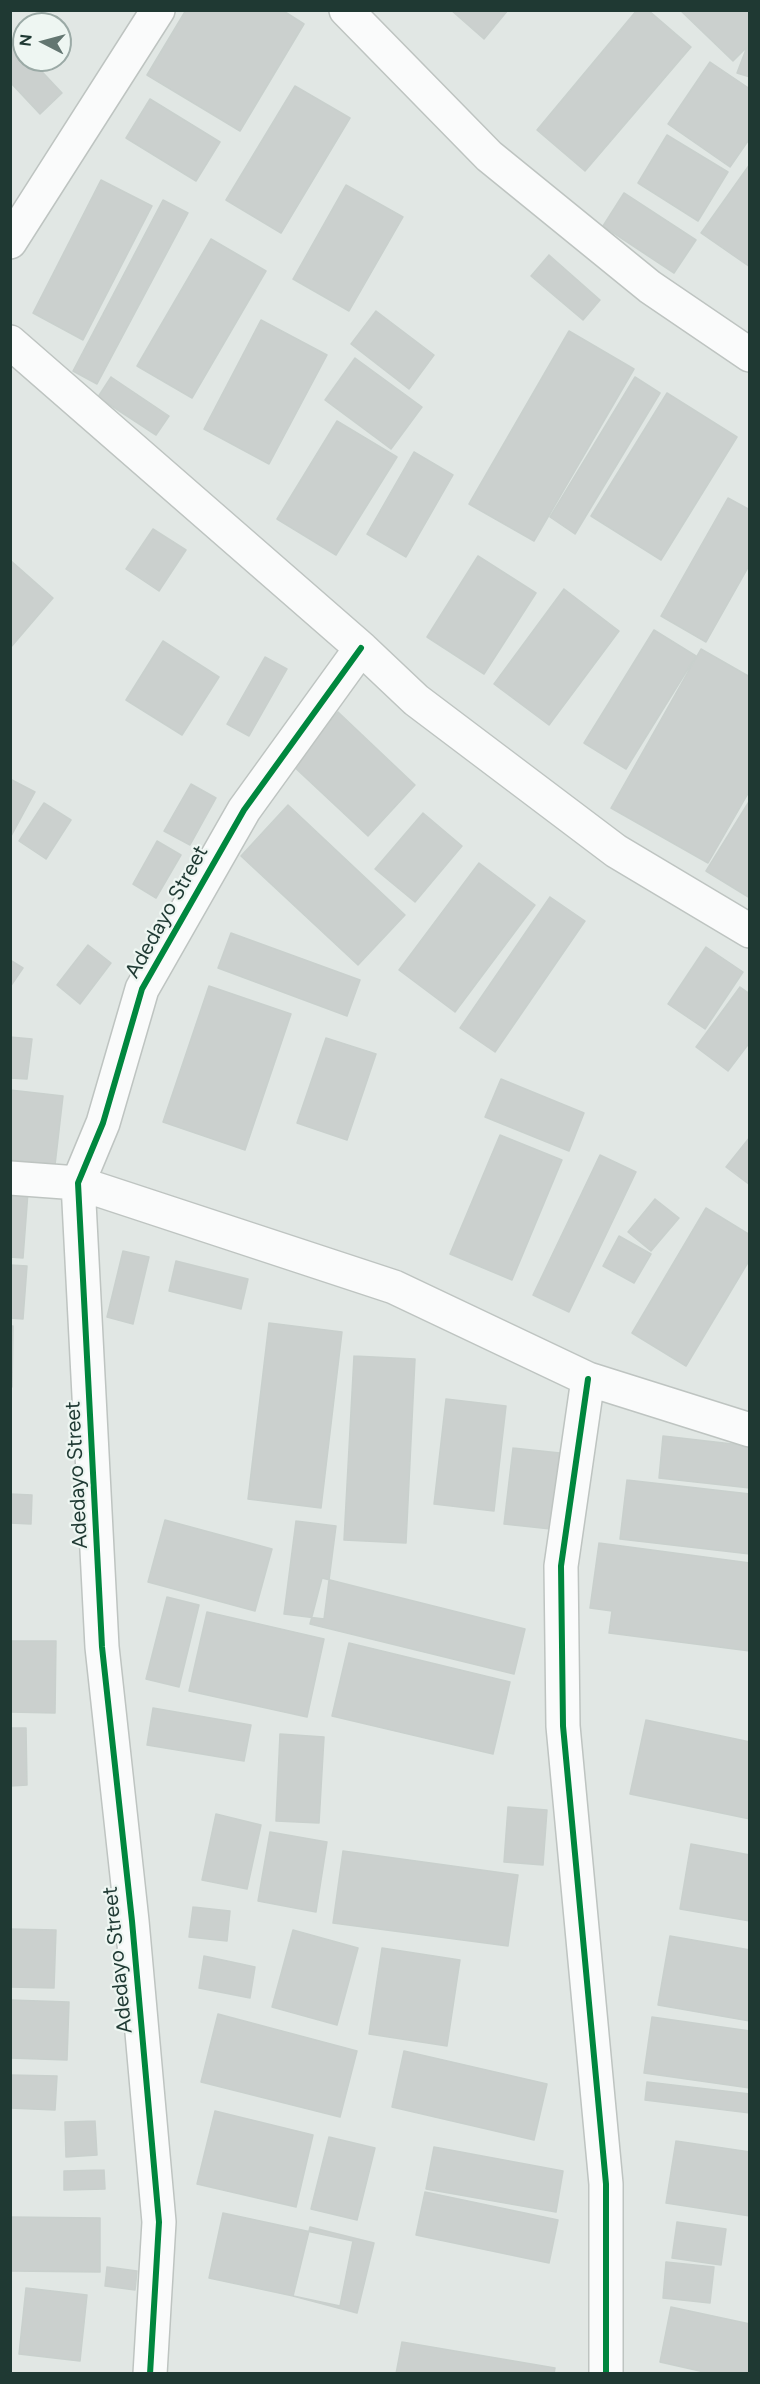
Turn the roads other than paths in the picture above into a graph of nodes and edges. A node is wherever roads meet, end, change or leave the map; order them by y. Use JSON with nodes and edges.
{"nodes":[{"id":1,"x":158,"y":10,"type":"edge"},
{"id":2,"x":346,"y":10,"type":"edge"},
{"id":3,"x":10,"y":242,"type":"edge"},
{"id":4,"x":10,"y":342,"type":"edge"},
{"id":5,"x":750,"y":355,"type":"edge"},
{"id":6,"x":361,"y":648,"type":"junction"},
{"id":7,"x":750,"y":931,"type":"edge"},
{"id":8,"x":10,"y":1178,"type":"edge"},
{"id":9,"x":78,"y":1183,"type":"junction"},
{"id":10,"x":588,"y":1379,"type":"junction"},
{"id":11,"x":750,"y":1430,"type":"edge"},
{"id":12,"x":150,"y":2373,"type":"edge"},
{"id":13,"x":606,"y":2373,"type":"edge"}],
"edges":[{"from":1,"to":3,"type":"street"},
{"from":2,"to":5,"type":"street"},
{"from":4,"to":6,"type":"street"},
{"from":6,"to":7,"type":"street"},
{"from":6,"to":9,"type":"street","name":"Adedayo Street"},
{"from":8,"to":9,"type":"street"},
{"from":9,"to":10,"type":"street"},
{"from":9,"to":12,"type":"street","name":"Adedayo Street"},
{"from":10,"to":11,"type":"street"},
{"from":10,"to":13,"type":"street"}]}
